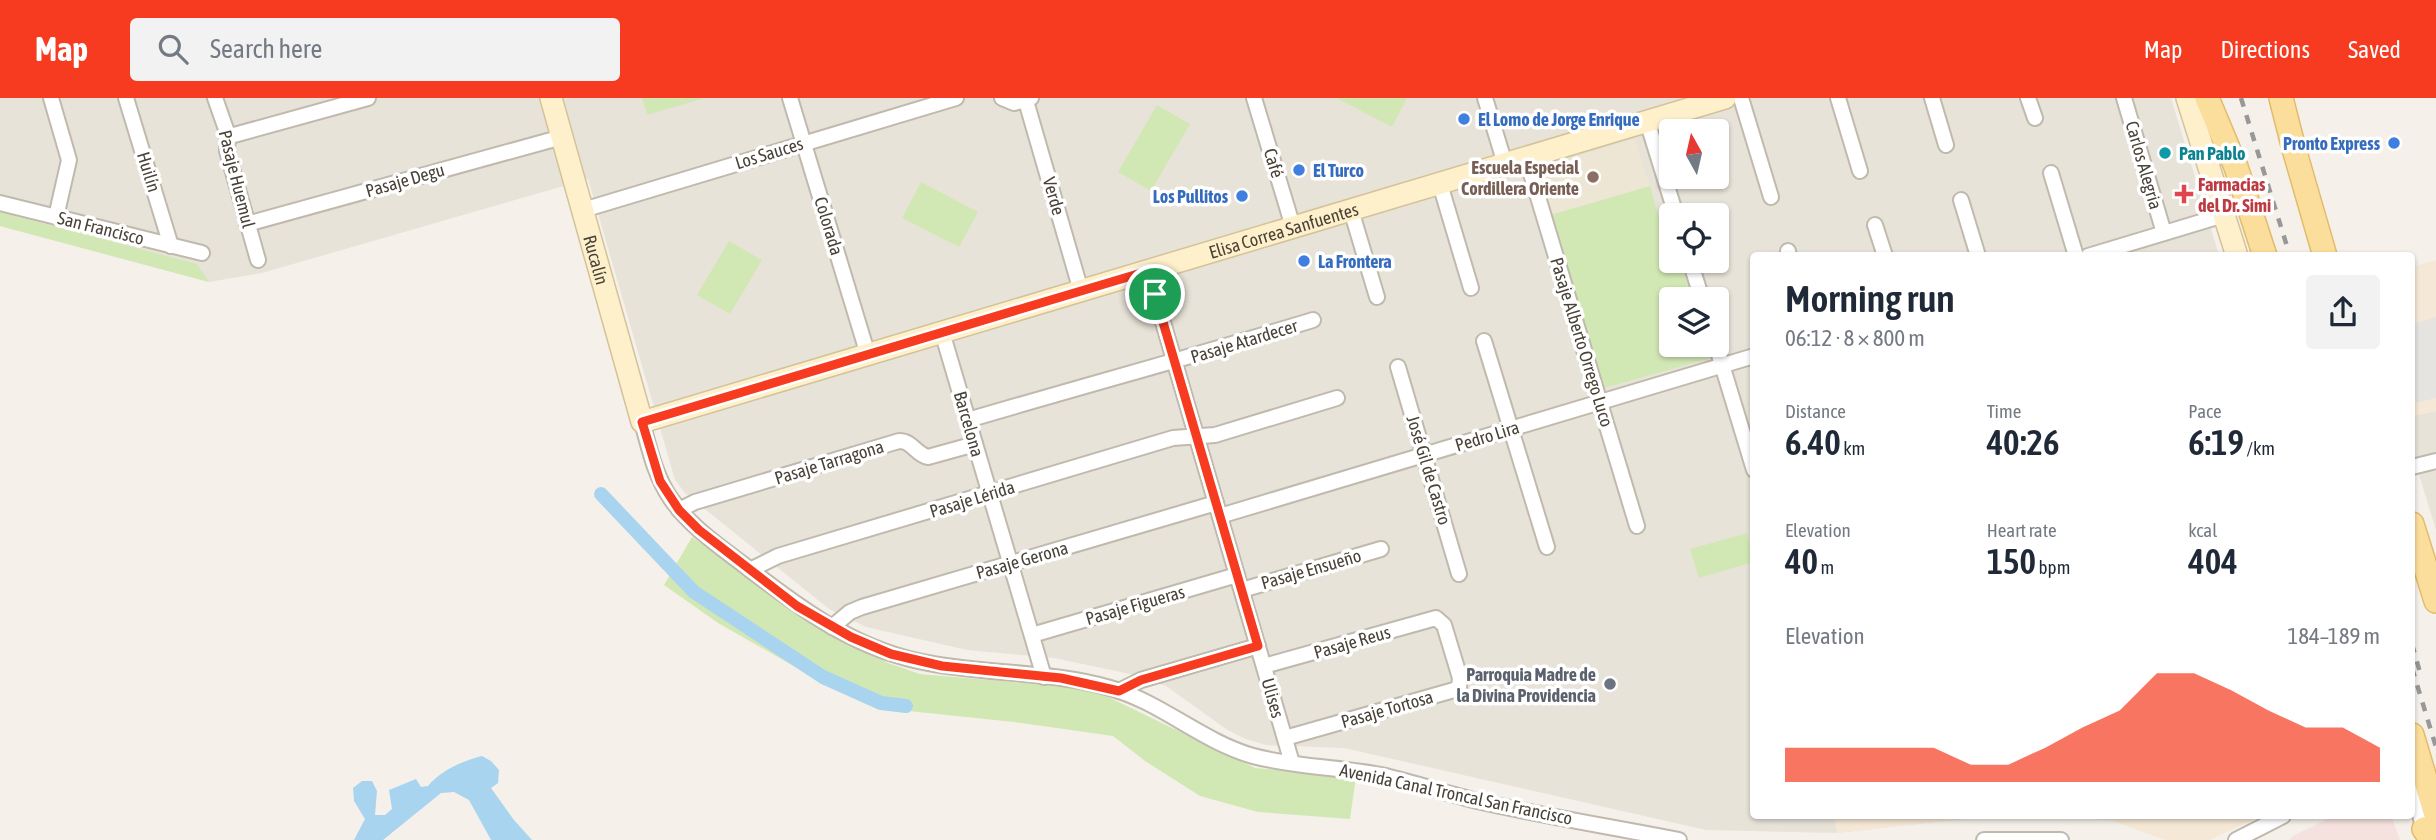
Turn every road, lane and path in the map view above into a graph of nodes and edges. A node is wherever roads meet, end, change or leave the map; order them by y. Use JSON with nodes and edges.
{"nodes":[{"id":1,"x":51,"y":98,"type":"edge"},
{"id":2,"x":126,"y":98,"type":"edge"},
{"id":3,"x":215,"y":98,"type":"edge"},
{"id":4,"x":368,"y":98,"type":"edge"},
{"id":5,"x":551,"y":98,"type":"edge"},
{"id":6,"x":790,"y":98,"type":"edge"},
{"id":7,"x":956,"y":98,"type":"edge"},
{"id":8,"x":1002,"y":98,"type":"edge"},
{"id":9,"x":1254,"y":98,"type":"edge"},
{"id":10,"x":1485,"y":98,"type":"edge"},
{"id":11,"x":1741,"y":98,"type":"edge"},
{"id":12,"x":1838,"y":98,"type":"edge"},
{"id":13,"x":1932,"y":98,"type":"edge"},
{"id":14,"x":2028,"y":98,"type":"edge"},
{"id":15,"x":2124,"y":98,"type":"edge"},
{"id":16,"x":2187,"y":98,"type":"edge"},
{"id":17,"x":2207,"y":98,"type":"edge"},
{"id":18,"x":2281,"y":98,"type":"edge"},
{"id":19,"x":1719,"y":99,"type":"edge"},
{"id":20,"x":1029,"y":100,"type":"edge"},
{"id":21,"x":2035,"y":118,"type":"dead end"},
{"id":22,"x":1647,"y":121,"type":"junction"},
{"id":23,"x":228,"y":135,"type":"junction"},
{"id":24,"x":562,"y":137,"type":"junction"},
{"id":25,"x":804,"y":143,"type":"junction"},
{"id":26,"x":1946,"y":145,"type":"dead end"},
{"id":27,"x":1526,"y":157,"type":"junction"},
{"id":28,"x":1505,"y":164,"type":"junction"},
{"id":29,"x":1860,"y":172,"type":"dead end"},
{"id":30,"x":2051,"y":173,"type":"dead end"},
{"id":31,"x":1440,"y":184,"type":"junction"},
{"id":32,"x":1771,"y":197,"type":"dead end"},
{"id":33,"x":1961,"y":200,"type":"dead end"},
{"id":34,"x":0,"y":203,"type":"edge"},
{"id":35,"x":1672,"y":203,"type":"edge"},
{"id":36,"x":583,"y":210,"type":"junction"},
{"id":37,"x":1351,"y":210,"type":"junction"},
{"id":38,"x":2224,"y":215,"type":"junction"},
{"id":39,"x":56,"y":217,"type":"junction"},
{"id":40,"x":247,"y":224,"type":"junction"},
{"id":41,"x":1875,"y":225,"type":"dead end"},
{"id":42,"x":1293,"y":228,"type":"junction"},
{"id":43,"x":2256,"y":228,"type":"junction"},
{"id":44,"x":2164,"y":233,"type":"junction"},
{"id":45,"x":171,"y":246,"type":"junction"},
{"id":46,"x":1884,"y":252,"type":"edge"},
{"id":47,"x":1977,"y":252,"type":"edge"},
{"id":48,"x":2075,"y":252,"type":"edge"},
{"id":49,"x":2112,"y":252,"type":"edge"},
{"id":50,"x":2236,"y":252,"type":"edge"},
{"id":51,"x":2257,"y":252,"type":"edge"},
{"id":52,"x":2264,"y":252,"type":"edge"},
{"id":53,"x":2324,"y":252,"type":"edge"},
{"id":54,"x":202,"y":253,"type":"dead end"},
{"id":55,"x":258,"y":260,"type":"dead end"},
{"id":56,"x":1148,"y":271,"type":"junction"},
{"id":57,"x":1471,"y":288,"type":"dead end"},
{"id":58,"x":1081,"y":291,"type":"junction"},
{"id":59,"x":1377,"y":296,"type":"dead end"},
{"id":60,"x":1313,"y":320,"type":"dead end"},
{"id":61,"x":942,"y":332,"type":"junction"},
{"id":62,"x":1484,"y":341,"type":"dead end"},
{"id":63,"x":868,"y":355,"type":"junction"},
{"id":64,"x":1720,"y":357,"type":"edge"},
{"id":65,"x":1750,"y":357,"type":"edge"},
{"id":66,"x":1175,"y":361,"type":"junction"},
{"id":67,"x":1722,"y":365,"type":"junction"},
{"id":68,"x":1398,"y":367,"type":"dead end"},
{"id":69,"x":1338,"y":398,"type":"dead end"},
{"id":70,"x":1600,"y":402,"type":"junction"},
{"id":71,"x":968,"y":420,"type":"junction"},
{"id":72,"x":642,"y":422,"type":"junction"},
{"id":73,"x":1511,"y":428,"type":"junction"},
{"id":74,"x":1197,"y":436,"type":"junction"},
{"id":75,"x":975,"y":444,"type":"junction"},
{"id":76,"x":1424,"y":454,"type":"junction"},
{"id":77,"x":1750,"y":457,"type":"edge"},
{"id":78,"x":2436,"y":461,"type":"edge"},
{"id":79,"x":2415,"y":466,"type":"edge"},
{"id":80,"x":990,"y":493,"type":"junction"},
{"id":81,"x":1218,"y":509,"type":"junction"},
{"id":82,"x":679,"y":510,"type":"junction"},
{"id":83,"x":1637,"y":526,"type":"dead end"},
{"id":84,"x":2415,"y":543,"type":"edge"},
{"id":85,"x":1546,"y":547,"type":"dead end"},
{"id":86,"x":1381,"y":549,"type":"dead end"},
{"id":87,"x":1011,"y":564,"type":"junction"},
{"id":88,"x":750,"y":570,"type":"junction"},
{"id":89,"x":1459,"y":573,"type":"dead end"},
{"id":90,"x":1237,"y":575,"type":"junction"},
{"id":91,"x":2415,"y":582,"type":"edge"},
{"id":92,"x":1242,"y":590,"type":"junction"},
{"id":93,"x":2435,"y":598,"type":"edge"},
{"id":94,"x":1440,"y":619,"type":"joint"},
{"id":95,"x":832,"y":627,"type":"junction"},
{"id":96,"x":1032,"y":635,"type":"junction"},
{"id":97,"x":1258,"y":646,"type":"junction"},
{"id":98,"x":1264,"y":666,"type":"junction"},
{"id":99,"x":1044,"y":677,"type":"junction"},
{"id":100,"x":1119,"y":691,"type":"junction"},
{"id":101,"x":1285,"y":738,"type":"junction"},
{"id":102,"x":2415,"y":761,"type":"edge"},
{"id":103,"x":1292,"y":763,"type":"junction"},
{"id":104,"x":2417,"y":779,"type":"edge"},
{"id":105,"x":2277,"y":819,"type":"edge"},
{"id":106,"x":2431,"y":828,"type":"edge"},
{"id":107,"x":1679,"y":840,"type":"edge"},
{"id":108,"x":1984,"y":840,"type":"edge"},
{"id":109,"x":2060,"y":840,"type":"edge"},
{"id":110,"x":2236,"y":840,"type":"edge"}],
"edges":[{"from":1,"to":39,"type":"street"},
{"from":2,"to":45,"type":"street","name":"Huilín"},
{"from":3,"to":23,"type":"street","name":"Pasaje Huemul"},
{"from":4,"to":23,"type":"street"},
{"from":5,"to":24,"type":"street","name":"Rucalín"},
{"from":6,"to":25,"type":"street","name":"Colorada"},
{"from":7,"to":25,"type":"street","name":"Los Sauces"},
{"from":8,"to":20,"type":"street"},
{"from":9,"to":42,"type":"street","name":"Café"},
{"from":10,"to":28,"type":"street"},
{"from":11,"to":32,"type":"street"},
{"from":12,"to":29,"type":"street"},
{"from":13,"to":26,"type":"street"},
{"from":14,"to":21,"type":"street"},
{"from":15,"to":44,"type":"street","name":"Carlos Alegria"},
{"from":16,"to":38,"type":"street"},
{"from":17,"to":43,"type":"main road"},
{"from":18,"to":53,"type":"main road"},
{"from":19,"to":22,"type":"street","name":"Elisa Correa Sanfuentes"},
{"from":20,"to":58,"type":"street","name":"Verde"},
{"from":22,"to":27,"type":"street","name":"Elisa Correa Sanfuentes"},
{"from":22,"to":35,"type":"street"},
{"from":23,"to":40,"type":"street","name":"Pasaje Huemul"},
{"from":24,"to":36,"type":"street","name":"Rucalín"},
{"from":24,"to":40,"type":"street","name":"Pasaje Degu"},
{"from":25,"to":36,"type":"street","name":"Los Sauces"},
{"from":25,"to":63,"type":"street","name":"Colorada"},
{"from":27,"to":28,"type":"street","name":"Elisa Correa Sanfuentes"},
{"from":27,"to":70,"type":"street","name":"Pasaje Alberto Orrego Luco"},
{"from":28,"to":31,"type":"street","name":"Elisa Correa Sanfuentes"},
{"from":30,"to":48,"type":"street"},
{"from":31,"to":37,"type":"street","name":"Elisa Correa Sanfuentes"},
{"from":31,"to":57,"type":"street"},
{"from":33,"to":47,"type":"street"},
{"from":34,"to":39,"type":"street","name":"San Francisco"},
{"from":36,"to":72,"type":"street","name":"Rucalín"},
{"from":37,"to":42,"type":"street","name":"Elisa Correa Sanfuentes"},
{"from":37,"to":59,"type":"street"},
{"from":38,"to":44,"type":"street"},
{"from":38,"to":50,"type":"street"},
{"from":39,"to":45,"type":"street","name":"San Francisco"},
{"from":40,"to":55,"type":"street","name":"Pasaje Huemul"},
{"from":41,"to":46,"type":"street"},
{"from":42,"to":56,"type":"street","name":"Elisa Correa Sanfuentes"},
{"from":43,"to":51,"type":"main road"},
{"from":43,"to":52,"type":"main road"},
{"from":44,"to":49,"type":"street"},
{"from":45,"to":54,"type":"street","name":"San Francisco"},
{"from":56,"to":58,"type":"street","name":"Elisa Correa Sanfuentes"},
{"from":56,"to":66,"type":"street","name":"Ulises"},
{"from":58,"to":61,"type":"street","name":"Elisa Correa Sanfuentes"},
{"from":60,"to":66,"type":"street","name":"Pasaje Atardecer"},
{"from":61,"to":63,"type":"street","name":"Elisa Correa Sanfuentes"},
{"from":61,"to":71,"type":"street","name":"Barcelona"},
{"from":62,"to":73,"type":"street"},
{"from":63,"to":72,"type":"street","name":"Elisa Correa Sanfuentes"},
{"from":64,"to":67,"type":"street"},
{"from":65,"to":67,"type":"street","name":"Pedro Lira"},
{"from":66,"to":71,"type":"street"},
{"from":66,"to":74,"type":"street","name":"Ulises"},
{"from":67,"to":70,"type":"street","name":"Pedro Lira"},
{"from":67,"to":77,"type":"street"},
{"from":68,"to":76,"type":"street","name":"José Gil de Castro"},
{"from":69,"to":74,"type":"street","name":"Pasaje Lérida"},
{"from":70,"to":73,"type":"street","name":"Pedro Lira"},
{"from":70,"to":83,"type":"street","name":"Pasaje Alberto Orrego Luco"},
{"from":71,"to":75,"type":"street","name":"Barcelona"},
{"from":72,"to":82,"type":"street","name":"Avenida Canal Troncal San Francisco"},
{"from":73,"to":76,"type":"street","name":"Pedro Lira"},
{"from":73,"to":85,"type":"street"},
{"from":74,"to":80,"type":"street","name":"Pasaje Lérida"},
{"from":74,"to":81,"type":"street","name":"Ulises"},
{"from":75,"to":80,"type":"street","name":"Barcelona"},
{"from":75,"to":82,"type":"street","name":"Pasaje Tarragona"},
{"from":76,"to":81,"type":"street","name":"Pedro Lira"},
{"from":76,"to":89,"type":"street","name":"José Gil de Castro"},
{"from":78,"to":79,"type":"street"},
{"from":80,"to":87,"type":"street","name":"Barcelona"},
{"from":80,"to":88,"type":"street","name":"Pasaje Lérida"},
{"from":81,"to":87,"type":"street","name":"Pasaje Gerona"},
{"from":81,"to":90,"type":"street","name":"Ulises"},
{"from":82,"to":88,"type":"street","name":"Avenida Canal Troncal San Francisco"},
{"from":84,"to":93,"type":"main road"},
{"from":86,"to":92,"type":"street","name":"Pasaje Ensueño"},
{"from":87,"to":95,"type":"street","name":"Pasaje Gerona"},
{"from":87,"to":96,"type":"street","name":"Barcelona"},
{"from":88,"to":95,"type":"street","name":"Avenida Canal Troncal San Francisco"},
{"from":90,"to":92,"type":"street","name":"Ulises"},
{"from":90,"to":96,"type":"street","name":"Pasaje Figueras"},
{"from":91,"to":93,"type":"main road"},
{"from":92,"to":97,"type":"street","name":"Ulises"},
{"from":94,"to":98,"type":"street","name":"Pasaje Reus"},
{"from":94,"to":101,"type":"street","name":"Pasaje Tortosa"},
{"from":95,"to":99,"type":"street","name":"Avenida Canal Troncal San Francisco"},
{"from":96,"to":99,"type":"street","name":"Barcelona"},
{"from":97,"to":98,"type":"street","name":"Ulises"},
{"from":97,"to":100,"type":"street"},
{"from":98,"to":101,"type":"street","name":"Ulises"},
{"from":99,"to":100,"type":"street","name":"Avenida Canal Troncal San Francisco"},
{"from":100,"to":103,"type":"street","name":"Avenida Canal Troncal San Francisco"},
{"from":101,"to":103,"type":"street","name":"Ulises"},
{"from":102,"to":104,"type":"main road"},
{"from":103,"to":107,"type":"street","name":"Avenida Canal Troncal San Francisco"},
{"from":104,"to":106,"type":"main road"},
{"from":105,"to":110,"type":"street"},
{"from":108,"to":109,"type":"street"}]}
